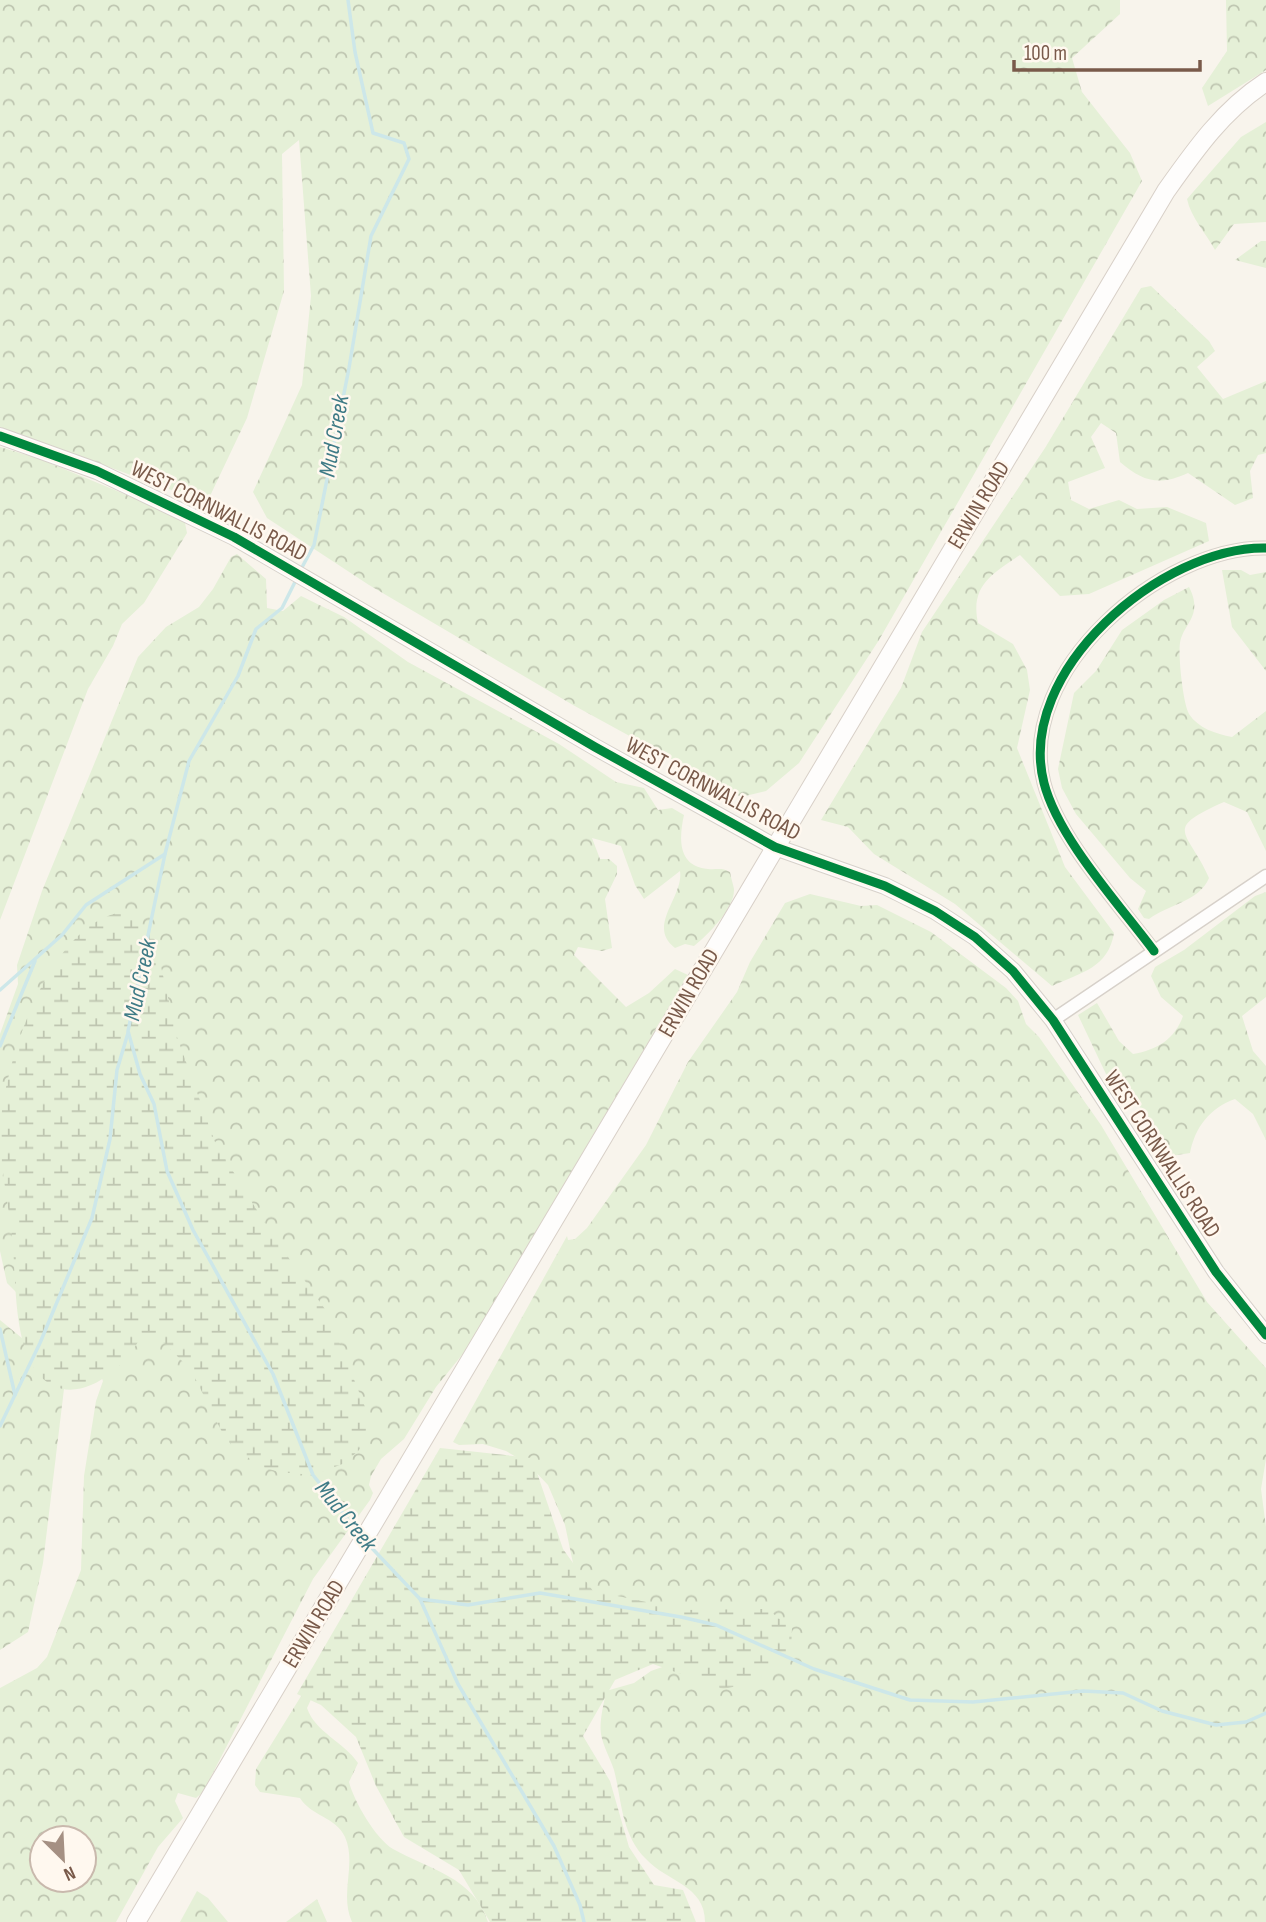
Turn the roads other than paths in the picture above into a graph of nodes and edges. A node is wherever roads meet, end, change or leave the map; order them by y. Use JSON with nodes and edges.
{"nodes":[{"id":1,"x":1266,"y":82,"type":"edge"},
{"id":2,"x":0,"y":436,"type":"edge"},
{"id":3,"x":1266,"y":548,"type":"edge"},
{"id":4,"x":775,"y":848,"type":"junction"},
{"id":5,"x":1266,"y":876,"type":"edge"},
{"id":6,"x":1154,"y":951,"type":"junction"},
{"id":7,"x":1053,"y":1020,"type":"junction"},
{"id":8,"x":1266,"y":1335,"type":"edge"},
{"id":9,"x":136,"y":1922,"type":"edge"}],
"edges":[{"from":1,"to":4,"type":"main road","name":"ERWIN ROAD"},
{"from":2,"to":4,"type":"street","name":"WEST CORNWALLIS ROAD"},
{"from":3,"to":6,"type":"street"},
{"from":4,"to":7,"type":"street","name":"WEST CORNWALLIS ROAD"},
{"from":4,"to":9,"type":"main road","name":"ERWIN ROAD"},
{"from":5,"to":6,"type":"street"},
{"from":6,"to":7,"type":"street"},
{"from":7,"to":8,"type":"street","name":"WEST CORNWALLIS ROAD"}]}
